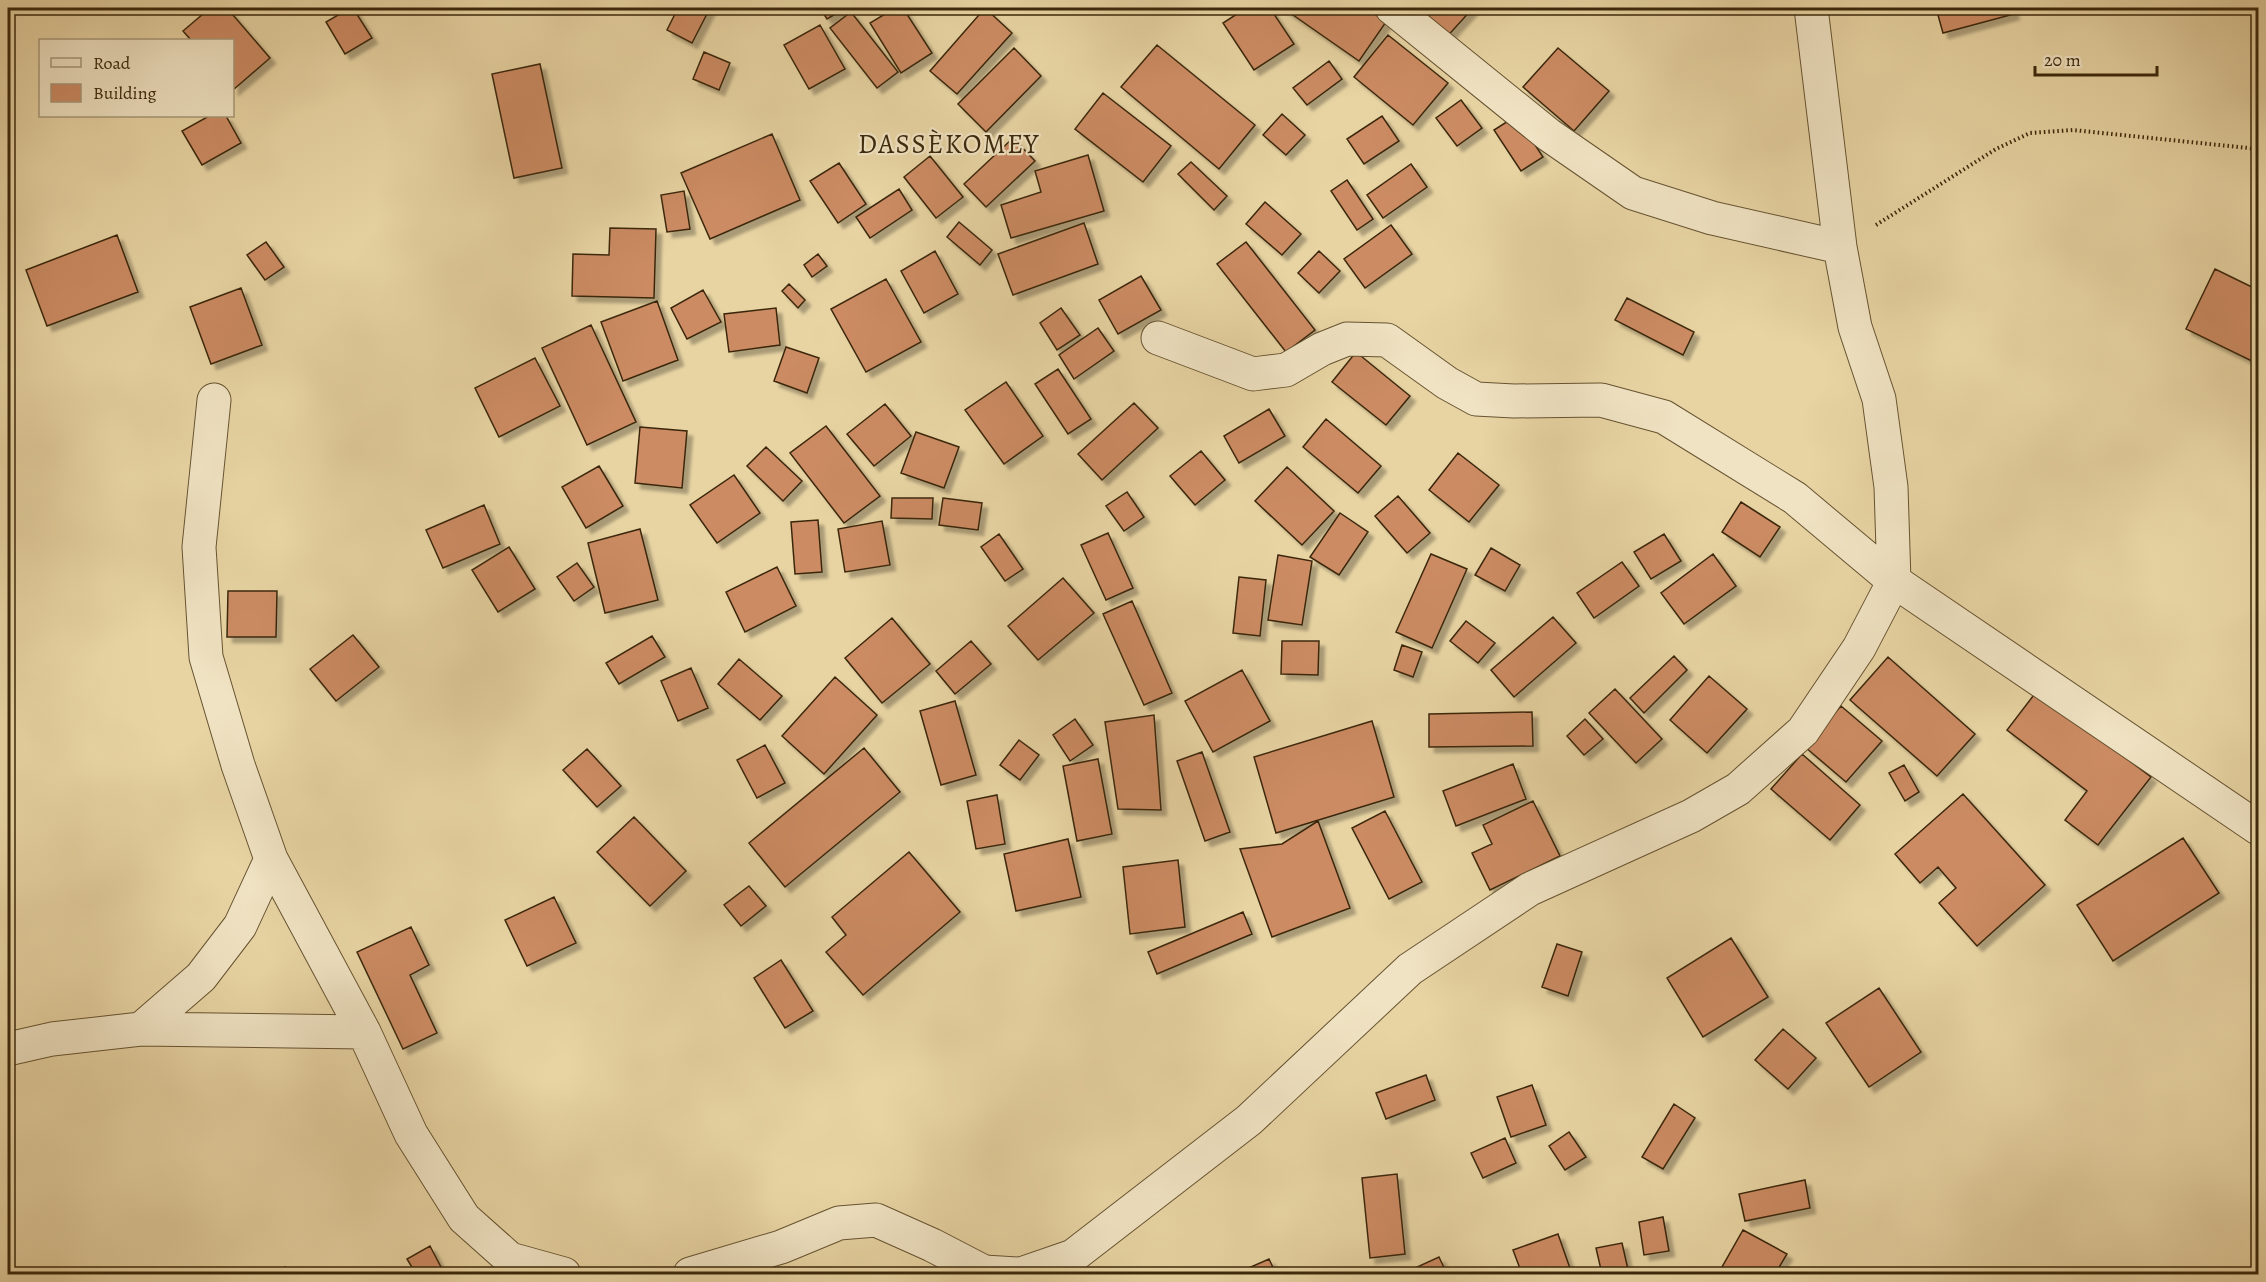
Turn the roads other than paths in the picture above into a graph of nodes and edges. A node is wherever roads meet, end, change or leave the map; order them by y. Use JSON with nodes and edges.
{"nodes":[{"id":1,"x":1392,"y":8,"type":"edge"},
{"id":2,"x":1811,"y":8,"type":"edge"},
{"id":3,"x":1840,"y":247,"type":"junction"},
{"id":4,"x":1158,"y":338,"type":"dead end"},
{"id":5,"x":214,"y":400,"type":"dead end"},
{"id":6,"x":1894,"y":581,"type":"junction"},
{"id":7,"x":2259,"y":828,"type":"edge"},
{"id":8,"x":271,"y":859,"type":"junction"},
{"id":9,"x":141,"y":1029,"type":"junction"},
{"id":10,"x":363,"y":1032,"type":"junction"},
{"id":11,"x":8,"y":1049,"type":"edge"},
{"id":12,"x":564,"y":1275,"type":"edge"},
{"id":13,"x":690,"y":1275,"type":"edge"},
{"id":14,"x":1019,"y":1275,"type":"edge"}],
"edges":[{"from":1,"to":3,"type":"street"},
{"from":2,"to":3,"type":"street"},
{"from":3,"to":6,"type":"street"},
{"from":4,"to":6,"type":"street"},
{"from":5,"to":8,"type":"street"},
{"from":6,"to":7,"type":"street"},
{"from":6,"to":14,"type":"street"},
{"from":8,"to":9,"type":"street"},
{"from":8,"to":10,"type":"street"},
{"from":9,"to":10,"type":"street"},
{"from":9,"to":11,"type":"street"},
{"from":10,"to":12,"type":"street"},
{"from":13,"to":14,"type":"street"}]}
